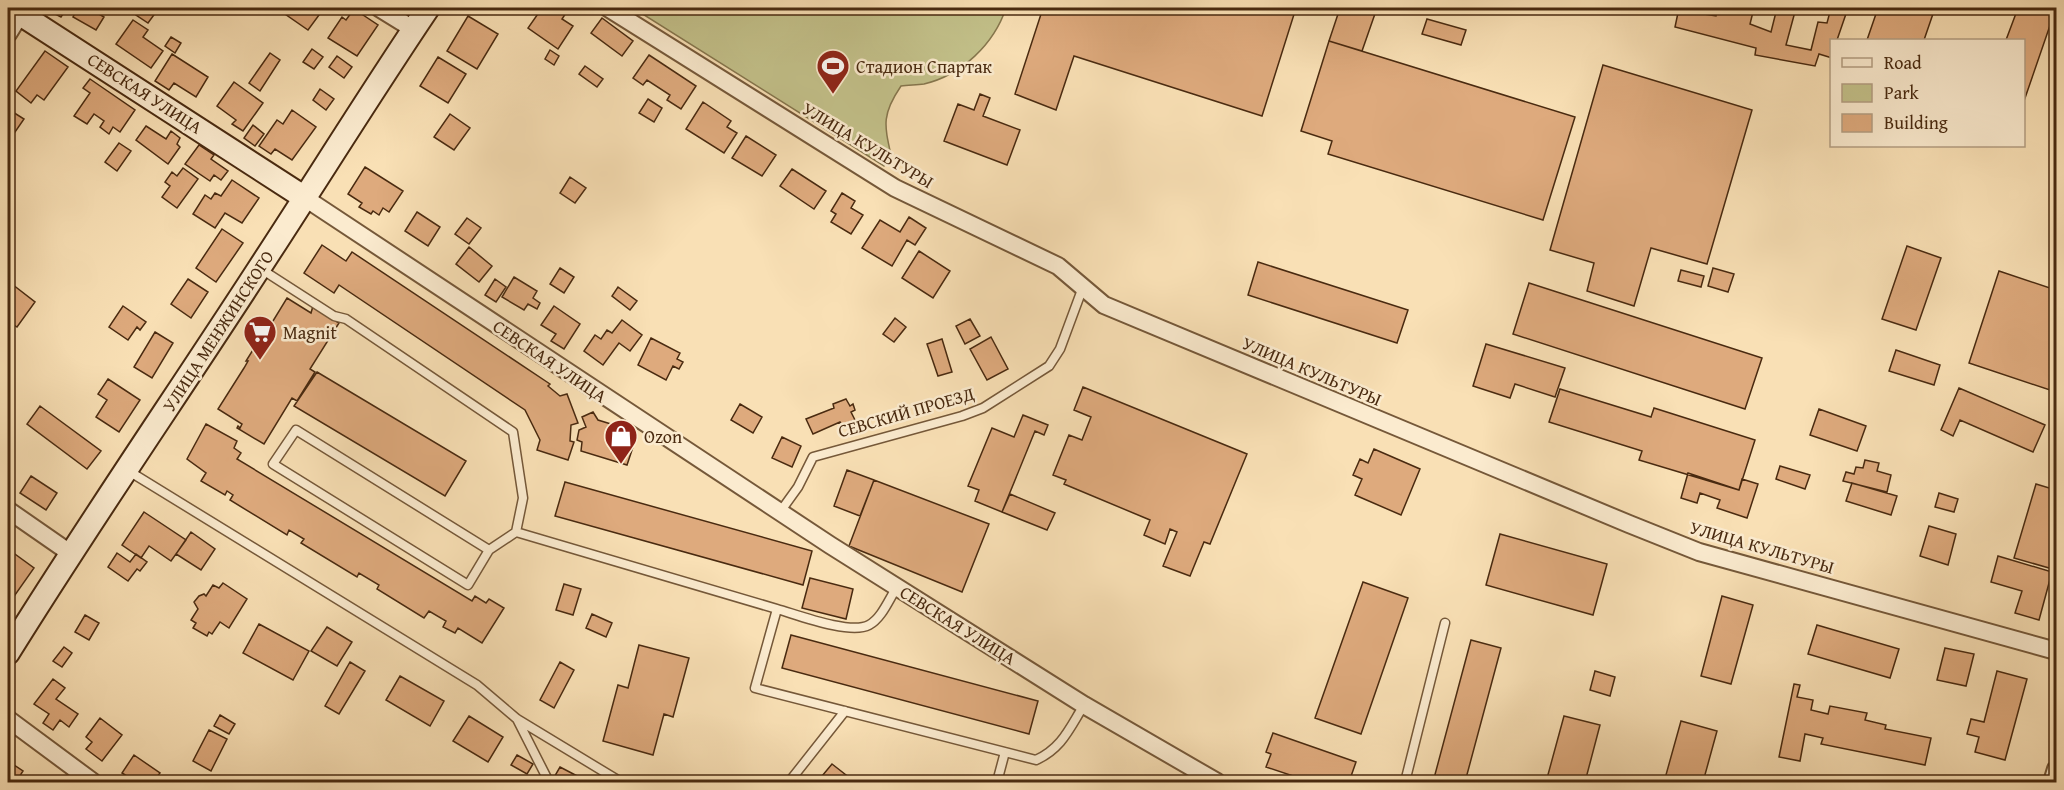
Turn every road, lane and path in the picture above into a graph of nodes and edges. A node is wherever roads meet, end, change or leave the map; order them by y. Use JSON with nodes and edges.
{"nodes":[{"id":1,"x":379,"y":8,"type":"edge"},
{"id":2,"x":428,"y":8,"type":"edge"},
{"id":3,"x":608,"y":8,"type":"edge"},
{"id":4,"x":16,"y":10,"type":"edge"},
{"id":5,"x":413,"y":29,"type":"junction"},
{"id":6,"x":8,"y":34,"type":"edge"},
{"id":7,"x":306,"y":198,"type":"junction"},
{"id":8,"x":260,"y":268,"type":"junction"},
{"id":9,"x":1083,"y":287,"type":"junction"},
{"id":10,"x":127,"y":470,"type":"junction"},
{"id":11,"x":8,"y":510,"type":"edge"},
{"id":12,"x":780,"y":512,"type":"junction"},
{"id":13,"x":516,"y":532,"type":"junction"},
{"id":14,"x":489,"y":550,"type":"junction"},
{"id":15,"x":70,"y":553,"type":"junction"},
{"id":16,"x":897,"y":587,"type":"junction"},
{"id":17,"x":777,"y":609,"type":"junction"},
{"id":18,"x":1445,"y":623,"type":"dead end"},
{"id":19,"x":2056,"y":651,"type":"edge"},
{"id":20,"x":8,"y":653,"type":"edge"},
{"id":21,"x":1084,"y":705,"type":"junction"},
{"id":22,"x":845,"y":711,"type":"junction"},
{"id":23,"x":8,"y":719,"type":"edge"},
{"id":24,"x":517,"y":719,"type":"junction"},
{"id":25,"x":1005,"y":752,"type":"junction"},
{"id":26,"x":2056,"y":769,"type":"edge"},
{"id":27,"x":93,"y":783,"type":"edge"},
{"id":28,"x":549,"y":783,"type":"edge"},
{"id":29,"x":621,"y":783,"type":"edge"},
{"id":30,"x":789,"y":783,"type":"edge"},
{"id":31,"x":997,"y":783,"type":"edge"},
{"id":32,"x":1217,"y":783,"type":"edge"},
{"id":33,"x":1405,"y":783,"type":"edge"},
{"id":34,"x":2052,"y":783,"type":"edge"}],
"edges":[{"from":1,"to":5,"type":"street"},
{"from":2,"to":5,"type":"street","name":"УЛИЦА МЕНЖИНСКОГО"},
{"from":3,"to":9,"type":"street","name":"УЛИЦА КУЛЬТУРЫ"},
{"from":4,"to":6,"type":"street"},
{"from":4,"to":7,"type":"street","name":"СЕВСКАЯ УЛИЦА"},
{"from":5,"to":7,"type":"street","name":"УЛИЦА МЕНЖИНСКОГО"},
{"from":7,"to":8,"type":"street","name":"УЛИЦА МЕНЖИНСКОГО"},
{"from":7,"to":12,"type":"street","name":"СЕВСКАЯ УЛИЦА"},
{"from":8,"to":10,"type":"street","name":"УЛИЦА МЕНЖИНСКОГО"},
{"from":8,"to":13,"type":"lane"},
{"from":9,"to":12,"type":"lane","name":"СЕВСКИЙ ПРОЕЗД"},
{"from":9,"to":19,"type":"street","name":"УЛИЦА КУЛЬТУРЫ"},
{"from":10,"to":15,"type":"street","name":"УЛИЦА МЕНЖИНСКОГО"},
{"from":10,"to":24,"type":"lane"},
{"from":11,"to":15,"type":"street"},
{"from":12,"to":16,"type":"street","name":"СЕВСКАЯ УЛИЦА"},
{"from":13,"to":14,"type":"lane"},
{"from":13,"to":17,"type":"lane"},
{"from":14,"to":14,"type":"lane"},
{"from":15,"to":20,"type":"street","name":"УЛИЦА МЕНЖИНСКОГО"},
{"from":16,"to":17,"type":"lane"},
{"from":16,"to":21,"type":"street","name":"СЕВСКАЯ УЛИЦА"},
{"from":17,"to":22,"type":"lane"},
{"from":18,"to":33,"type":"lane"},
{"from":21,"to":25,"type":"lane"},
{"from":21,"to":32,"type":"street","name":"СЕВСКАЯ УЛИЦА"},
{"from":22,"to":25,"type":"lane"},
{"from":22,"to":30,"type":"lane"},
{"from":23,"to":27,"type":"street"},
{"from":24,"to":28,"type":"lane"},
{"from":24,"to":29,"type":"lane"},
{"from":25,"to":31,"type":"lane"},
{"from":26,"to":34,"type":"street"}]}
